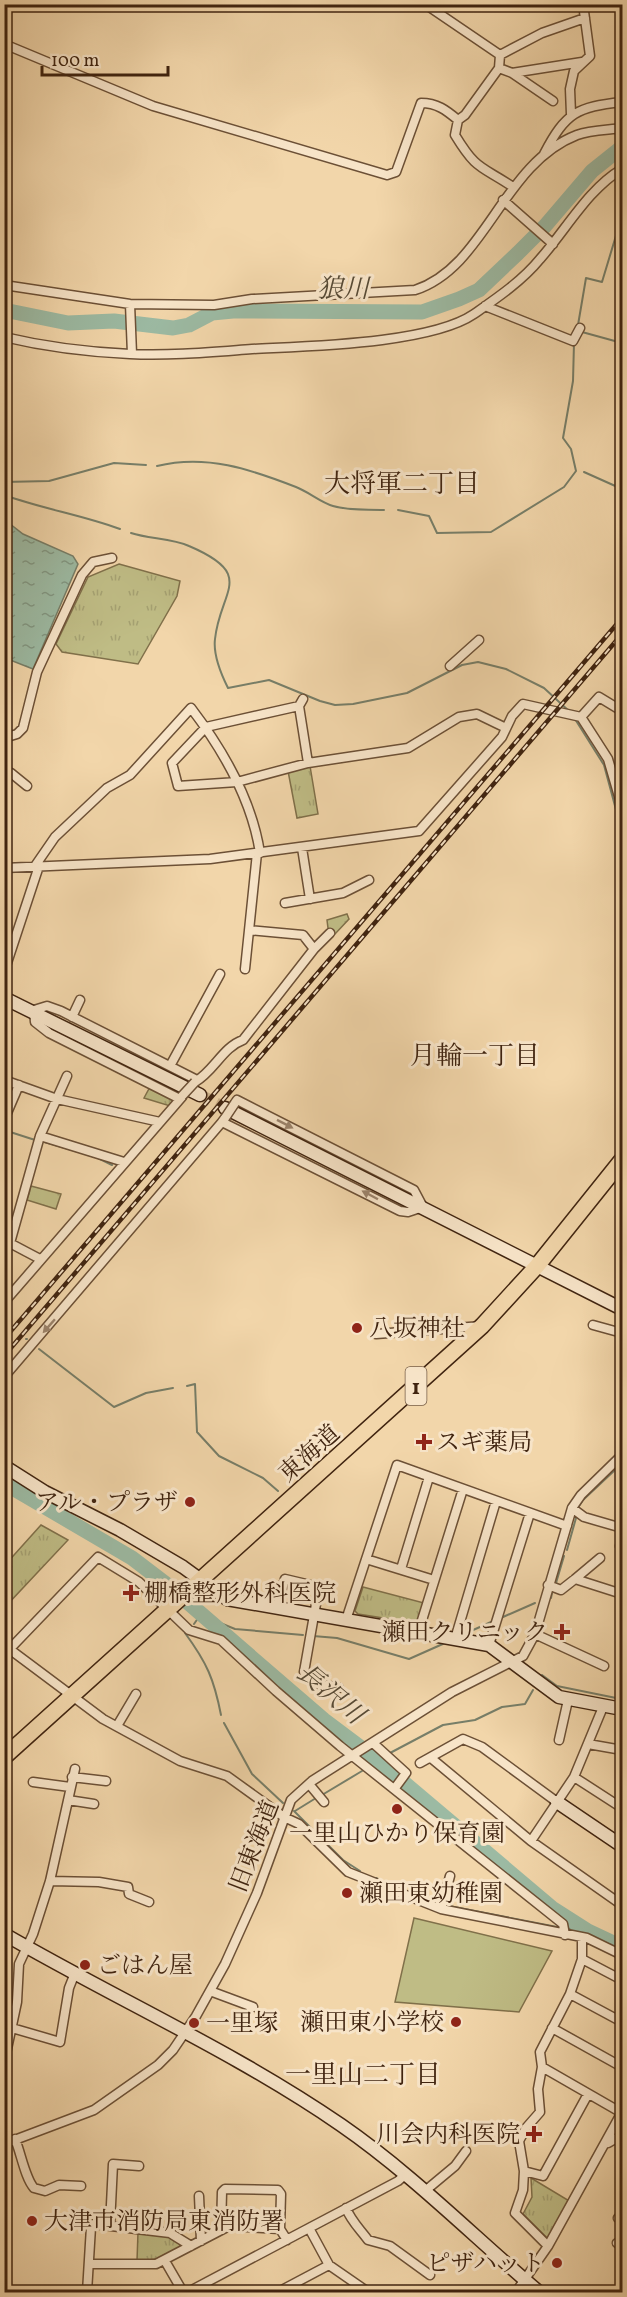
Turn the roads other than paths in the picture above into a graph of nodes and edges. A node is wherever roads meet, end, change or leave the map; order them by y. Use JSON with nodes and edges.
{"nodes":[{"id":1,"x":12,"y":4,"type":"edge"},
{"id":2,"x":425,"y":4,"type":"edge"},
{"id":3,"x":583,"y":4,"type":"edge"},
{"id":4,"x":4,"y":15,"type":"edge"},
{"id":5,"x":585,"y":18,"type":"junction"},
{"id":6,"x":4,"y":44,"type":"edge"},
{"id":7,"x":500,"y":55,"type":"junction"},
{"id":8,"x":582,"y":62,"type":"junction"},
{"id":9,"x":500,"y":68,"type":"junction"},
{"id":10,"x":512,"y":73,"type":"junction"},
{"id":11,"x":553,"y":101,"type":"dead end"},
{"id":12,"x":622,"y":102,"type":"edge"},
{"id":13,"x":571,"y":114,"type":"junction"},
{"id":14,"x":458,"y":120,"type":"junction"},
{"id":15,"x":622,"y":128,"type":"edge"},
{"id":16,"x":542,"y":158,"type":"junction"},
{"id":17,"x":622,"y":169,"type":"edge"},
{"id":18,"x":513,"y":187,"type":"junction"},
{"id":19,"x":503,"y":200,"type":"junction"},
{"id":20,"x":553,"y":244,"type":"junction"},
{"id":21,"x":4,"y":285,"type":"edge"},
{"id":22,"x":130,"y":306,"type":"junction"},
{"id":23,"x":485,"y":306,"type":"junction"},
{"id":24,"x":580,"y":328,"type":"dead end"},
{"id":25,"x":4,"y":337,"type":"edge"},
{"id":26,"x":132,"y":354,"type":"junction"},
{"id":27,"x":112,"y":558,"type":"dead end"},
{"id":28,"x":479,"y":640,"type":"dead end"},
{"id":29,"x":450,"y":666,"type":"dead end"},
{"id":30,"x":622,"y":711,"type":"edge"},
{"id":31,"x":577,"y":717,"type":"junction"},
{"id":32,"x":206,"y":727,"type":"junction"},
{"id":33,"x":506,"y":728,"type":"junction"},
{"id":34,"x":4,"y":738,"type":"edge"},
{"id":35,"x":309,"y":763,"type":"junction"},
{"id":36,"x":4,"y":773,"type":"edge"},
{"id":37,"x":237,"y":782,"type":"junction"},
{"id":38,"x":27,"y":786,"type":"dead end"},
{"id":39,"x":622,"y":807,"type":"edge"},
{"id":40,"x":302,"y":848,"type":"junction"},
{"id":41,"x":258,"y":853,"type":"junction"},
{"id":42,"x":37,"y":866,"type":"junction"},
{"id":43,"x":4,"y":868,"type":"edge"},
{"id":44,"x":369,"y":880,"type":"dead end"},
{"id":45,"x":310,"y":899,"type":"junction"},
{"id":46,"x":285,"y":903,"type":"dead end"},
{"id":47,"x":249,"y":930,"type":"junction"},
{"id":48,"x":330,"y":933,"type":"dead end"},
{"id":49,"x":314,"y":949,"type":"junction"},
{"id":50,"x":245,"y":969,"type":"dead end"},
{"id":51,"x":4,"y":972,"type":"edge"},
{"id":52,"x":220,"y":974,"type":"dead end"},
{"id":53,"x":4,"y":998,"type":"edge"},
{"id":54,"x":80,"y":1000,"type":"dead end"},
{"id":55,"x":34,"y":1010,"type":"junction"},
{"id":56,"x":72,"y":1017,"type":"junction"},
{"id":57,"x":170,"y":1066,"type":"junction"},
{"id":58,"x":67,"y":1076,"type":"dead end"},
{"id":59,"x":4,"y":1080,"type":"edge"},
{"id":60,"x":196,"y":1081,"type":"junction"},
{"id":61,"x":19,"y":1085,"type":"junction"},
{"id":62,"x":200,"y":1095,"type":"tunnel mouth"},
{"id":63,"x":181,"y":1098,"type":"junction"},
{"id":64,"x":57,"y":1099,"type":"junction"},
{"id":65,"x":226,"y":1113,"type":"joint"},
{"id":66,"x":4,"y":1120,"type":"edge"},
{"id":67,"x":160,"y":1122,"type":"junction"},
{"id":68,"x":39,"y":1140,"type":"junction"},
{"id":69,"x":124,"y":1162,"type":"junction"},
{"id":70,"x":621,"y":1164,"type":"edge"},
{"id":71,"x":7,"y":1241,"type":"edge"},
{"id":72,"x":40,"y":1259,"type":"junction"},
{"id":73,"x":537,"y":1266,"type":"junction"},
{"id":74,"x":7,"y":1299,"type":"dead end"},
{"id":75,"x":622,"y":1309,"type":"edge"},
{"id":76,"x":593,"y":1325,"type":"dead end"},
{"id":77,"x":482,"y":1326,"type":"junction"},
{"id":78,"x":622,"y":1333,"type":"edge"},
{"id":79,"x":376,"y":1334,"type":"dead end"},
{"id":80,"x":4,"y":1377,"type":"edge"},
{"id":81,"x":622,"y":1455,"type":"edge"},
{"id":82,"x":4,"y":1466,"type":"edge"},
{"id":83,"x":429,"y":1477,"type":"junction"},
{"id":84,"x":463,"y":1489,"type":"junction"},
{"id":85,"x":496,"y":1501,"type":"junction"},
{"id":86,"x":572,"y":1508,"type":"junction"},
{"id":87,"x":530,"y":1513,"type":"junction"},
{"id":88,"x":567,"y":1526,"type":"junction"},
{"id":89,"x":622,"y":1528,"type":"edge"},
{"id":90,"x":600,"y":1558,"type":"dead end"},
{"id":91,"x":366,"y":1559,"type":"junction"},
{"id":92,"x":400,"y":1569,"type":"junction"},
{"id":93,"x":575,"y":1579,"type":"junction"},
{"id":94,"x":200,"y":1580,"type":"junction"},
{"id":95,"x":434,"y":1580,"type":"junction"},
{"id":96,"x":548,"y":1585,"type":"junction"},
{"id":97,"x":622,"y":1594,"type":"edge"},
{"id":98,"x":177,"y":1600,"type":"junction"},
{"id":99,"x":276,"y":1608,"type":"junction"},
{"id":100,"x":313,"y":1614,"type":"junction"},
{"id":101,"x":346,"y":1620,"type":"junction"},
{"id":102,"x":418,"y":1633,"type":"junction"},
{"id":103,"x":535,"y":1634,"type":"junction"},
{"id":104,"x":455,"y":1639,"type":"junction"},
{"id":105,"x":489,"y":1645,"type":"junction"},
{"id":106,"x":6,"y":1650,"type":"edge"},
{"id":107,"x":511,"y":1661,"type":"junction"},
{"id":108,"x":604,"y":1666,"type":"dead end"},
{"id":109,"x":339,"y":1688,"type":"dead end"},
{"id":110,"x":136,"y":1694,"type":"dead end"},
{"id":111,"x":72,"y":1695,"type":"junction"},
{"id":112,"x":568,"y":1700,"type":"junction"},
{"id":113,"x":603,"y":1707,"type":"junction"},
{"id":114,"x":622,"y":1709,"type":"edge"},
{"id":115,"x":117,"y":1726,"type":"junction"},
{"id":116,"x":558,"y":1740,"type":"dead end"},
{"id":117,"x":373,"y":1743,"type":"junction"},
{"id":118,"x":588,"y":1744,"type":"junction"},
{"id":119,"x":622,"y":1750,"type":"edge"},
{"id":120,"x":354,"y":1756,"type":"junction"},
{"id":121,"x":4,"y":1757,"type":"edge"},
{"id":122,"x":431,"y":1758,"type":"junction"},
{"id":123,"x":420,"y":1763,"type":"dead end"},
{"id":124,"x":574,"y":1777,"type":"junction"},
{"id":125,"x":106,"y":1781,"type":"dead end"},
{"id":126,"x":33,"y":1782,"type":"dead end"},
{"id":127,"x":309,"y":1784,"type":"junction"},
{"id":128,"x":70,"y":1787,"type":"junction"},
{"id":129,"x":395,"y":1788,"type":"junction"},
{"id":130,"x":68,"y":1800,"type":"junction"},
{"id":131,"x":324,"y":1802,"type":"dead end"},
{"id":132,"x":557,"y":1802,"type":"junction"},
{"id":133,"x":94,"y":1804,"type":"dead end"},
{"id":134,"x":622,"y":1808,"type":"edge"},
{"id":135,"x":284,"y":1817,"type":"junction"},
{"id":136,"x":531,"y":1841,"type":"junction"},
{"id":137,"x":622,"y":1846,"type":"edge"},
{"id":138,"x":450,"y":1876,"type":"dead end"},
{"id":139,"x":50,"y":1881,"type":"junction"},
{"id":140,"x":149,"y":1902,"type":"dead end"},
{"id":141,"x":622,"y":1905,"type":"edge"},
{"id":142,"x":441,"y":1909,"type":"junction"},
{"id":143,"x":4,"y":1934,"type":"edge"},
{"id":144,"x":565,"y":1935,"type":"junction"},
{"id":145,"x":582,"y":1938,"type":"junction"},
{"id":146,"x":26,"y":1946,"type":"junction"},
{"id":147,"x":622,"y":1955,"type":"edge"},
{"id":148,"x":582,"y":1959,"type":"junction"},
{"id":149,"x":75,"y":1973,"type":"junction"},
{"id":150,"x":622,"y":1980,"type":"edge"},
{"id":151,"x":210,"y":1991,"type":"junction"},
{"id":152,"x":570,"y":1994,"type":"junction"},
{"id":153,"x":253,"y":2007,"type":"dead end"},
{"id":154,"x":622,"y":2022,"type":"edge"},
{"id":155,"x":12,"y":2028,"type":"junction"},
{"id":156,"x":552,"y":2028,"type":"junction"},
{"id":157,"x":185,"y":2034,"type":"junction"},
{"id":158,"x":4,"y":2063,"type":"edge"},
{"id":159,"x":542,"y":2067,"type":"junction"},
{"id":160,"x":622,"y":2067,"type":"edge"},
{"id":161,"x":588,"y":2094,"type":"junction"},
{"id":162,"x":622,"y":2112,"type":"edge"},
{"id":163,"x":622,"y":2135,"type":"edge"},
{"id":164,"x":15,"y":2139,"type":"junction"},
{"id":165,"x":4,"y":2144,"type":"edge"},
{"id":166,"x":602,"y":2148,"type":"junction"},
{"id":167,"x":466,"y":2151,"type":"dead end"},
{"id":168,"x":139,"y":2166,"type":"dead end"},
{"id":169,"x":524,"y":2171,"type":"junction"},
{"id":170,"x":406,"y":2174,"type":"junction"},
{"id":171,"x":81,"y":2186,"type":"dead end"},
{"id":172,"x":425,"y":2191,"type":"junction"},
{"id":173,"x":199,"y":2196,"type":"dead end"},
{"id":174,"x":345,"y":2208,"type":"junction"},
{"id":175,"x":110,"y":2225,"type":"junction"},
{"id":176,"x":309,"y":2228,"type":"junction"},
{"id":177,"x":280,"y":2229,"type":"junction"},
{"id":178,"x":221,"y":2230,"type":"junction"},
{"id":179,"x":287,"y":2240,"type":"junction"},
{"id":180,"x":201,"y":2241,"type":"junction"},
{"id":181,"x":191,"y":2246,"type":"junction"},
{"id":182,"x":548,"y":2246,"type":"junction"},
{"id":183,"x":165,"y":2261,"type":"junction"},
{"id":184,"x":89,"y":2264,"type":"junction"},
{"id":185,"x":329,"y":2265,"type":"junction"},
{"id":186,"x":430,"y":2275,"type":"dead end"},
{"id":187,"x":525,"y":2280,"type":"junction"},
{"id":188,"x":87,"y":2292,"type":"edge"},
{"id":189,"x":183,"y":2292,"type":"edge"},
{"id":190,"x":188,"y":2292,"type":"edge"},
{"id":191,"x":278,"y":2292,"type":"edge"},
{"id":192,"x":366,"y":2292,"type":"edge"},
{"id":193,"x":516,"y":2292,"type":"edge"},
{"id":194,"x":539,"y":2292,"type":"edge"}],
"edges":[{"from":1,"to":4,"type":"street"},
{"from":2,"to":7,"type":"street"},
{"from":3,"to":5,"type":"street"},
{"from":5,"to":7,"type":"street"},
{"from":5,"to":8,"type":"street"},
{"from":6,"to":14,"type":"street"},
{"from":7,"to":9,"type":"street"},
{"from":8,"to":10,"type":"street"},
{"from":8,"to":13,"type":"street"},
{"from":9,"to":10,"type":"street"},
{"from":9,"to":14,"type":"street"},
{"from":10,"to":11,"type":"street"},
{"from":12,"to":13,"type":"street"},
{"from":13,"to":16,"type":"street"},
{"from":14,"to":18,"type":"street"},
{"from":15,"to":16,"type":"street"},
{"from":16,"to":18,"type":"street"},
{"from":17,"to":20,"type":"street"},
{"from":18,"to":19,"type":"street"},
{"from":19,"to":20,"type":"street"},
{"from":19,"to":22,"type":"street"},
{"from":20,"to":23,"type":"street"},
{"from":21,"to":22,"type":"street"},
{"from":22,"to":26,"type":"street"},
{"from":23,"to":24,"type":"street"},
{"from":23,"to":26,"type":"street"},
{"from":25,"to":26,"type":"street"},
{"from":27,"to":34,"type":"street"},
{"from":28,"to":29,"type":"street"},
{"from":30,"to":31,"type":"street"},
{"from":31,"to":33,"type":"street"},
{"from":31,"to":39,"type":"street"},
{"from":32,"to":35,"type":"street"},
{"from":32,"to":37,"type":"street"},
{"from":32,"to":37,"type":"street"},
{"from":32,"to":42,"type":"street"},
{"from":33,"to":35,"type":"street"},
{"from":33,"to":40,"type":"street"},
{"from":35,"to":37,"type":"street"},
{"from":36,"to":38,"type":"street"},
{"from":37,"to":41,"type":"street"},
{"from":40,"to":41,"type":"street"},
{"from":40,"to":45,"type":"street"},
{"from":41,"to":42,"type":"street"},
{"from":41,"to":47,"type":"street"},
{"from":42,"to":43,"type":"street"},
{"from":42,"to":51,"type":"street"},
{"from":44,"to":45,"type":"street"},
{"from":45,"to":46,"type":"street"},
{"from":47,"to":49,"type":"street"},
{"from":47,"to":50,"type":"street"},
{"from":48,"to":49,"type":"street"},
{"from":49,"to":60,"type":"street"},
{"from":52,"to":57,"type":"street"},
{"from":53,"to":55,"type":"street"},
{"from":54,"to":56,"type":"street"},
{"from":55,"to":56,"type":"street"},
{"from":55,"to":62,"type":"street"},
{"from":55,"to":63,"type":"street"},
{"from":56,"to":57,"type":"street"},
{"from":57,"to":60,"type":"street"},
{"from":58,"to":64,"type":"street"},
{"from":59,"to":61,"type":"street"},
{"from":60,"to":63,"type":"street","bridge":true},
{"from":61,"to":64,"type":"street"},
{"from":61,"to":66,"type":"street"},
{"from":63,"to":67,"type":"street"},
{"from":64,"to":67,"type":"street"},
{"from":64,"to":68,"type":"street"},
{"from":65,"to":73,"type":"street"},
{"from":65,"to":80,"type":"street","one_way":true},
{"from":67,"to":69,"type":"street"},
{"from":68,"to":69,"type":"street"},
{"from":68,"to":71,"type":"street"},
{"from":69,"to":72,"type":"street"},
{"from":70,"to":73,"type":"highway","name":"東海道","number":"1"},
{"from":71,"to":72,"type":"street"},
{"from":72,"to":74,"type":"street"},
{"from":73,"to":75,"type":"street"},
{"from":73,"to":77,"type":"highway","name":"東海道","number":"1"},
{"from":76,"to":78,"type":"street"},
{"from":77,"to":79,"type":"street"},
{"from":77,"to":94,"type":"highway","name":"東海道","number":"1"},
{"from":81,"to":86,"type":"street","name":"旧東海道"},
{"from":82,"to":94,"type":"street"},
{"from":83,"to":84,"type":"street"},
{"from":83,"to":91,"type":"street"},
{"from":83,"to":92,"type":"street"},
{"from":84,"to":85,"type":"street"},
{"from":84,"to":95,"type":"street"},
{"from":85,"to":87,"type":"street"},
{"from":85,"to":104,"type":"street"},
{"from":86,"to":88,"type":"street","name":"旧東海道"},
{"from":86,"to":89,"type":"street"},
{"from":87,"to":88,"type":"street"},
{"from":87,"to":105,"type":"street"},
{"from":88,"to":96,"type":"street","name":"旧東海道"},
{"from":90,"to":93,"type":"street"},
{"from":91,"to":92,"type":"street"},
{"from":91,"to":101,"type":"street"},
{"from":92,"to":95,"type":"street"},
{"from":93,"to":96,"type":"street"},
{"from":93,"to":97,"type":"street"},
{"from":94,"to":98,"type":"highway","name":"東海道","number":"1"},
{"from":94,"to":99,"type":"street"},
{"from":95,"to":102,"type":"street"},
{"from":96,"to":103,"type":"street","name":"旧東海道"},
{"from":98,"to":106,"type":"street"},
{"from":98,"to":111,"type":"highway","name":"東海道","number":"1"},
{"from":98,"to":120,"type":"street"},
{"from":99,"to":100,"type":"street"},
{"from":99,"to":100,"type":"street"},
{"from":100,"to":101,"type":"street"},
{"from":100,"to":109,"type":"street"},
{"from":101,"to":102,"type":"street"},
{"from":102,"to":104,"type":"street"},
{"from":103,"to":107,"type":"street","name":"旧東海道"},
{"from":103,"to":108,"type":"street"},
{"from":104,"to":105,"type":"street"},
{"from":105,"to":107,"type":"street"},
{"from":106,"to":111,"type":"street"},
{"from":107,"to":112,"type":"street"},
{"from":107,"to":117,"type":"street","name":"旧東海道"},
{"from":110,"to":115,"type":"street"},
{"from":111,"to":115,"type":"street"},
{"from":111,"to":121,"type":"highway","name":"東海道","number":"1"},
{"from":112,"to":113,"type":"street"},
{"from":112,"to":116,"type":"street"},
{"from":113,"to":114,"type":"street"},
{"from":113,"to":118,"type":"street"},
{"from":115,"to":135,"type":"street"},
{"from":117,"to":120,"type":"street","name":"旧東海道"},
{"from":117,"to":129,"type":"street"},
{"from":118,"to":119,"type":"street"},
{"from":118,"to":124,"type":"street"},
{"from":120,"to":127,"type":"street","name":"旧東海道"},
{"from":120,"to":129,"type":"street"},
{"from":122,"to":123,"type":"street"},
{"from":122,"to":132,"type":"street"},
{"from":122,"to":136,"type":"street"},
{"from":124,"to":132,"type":"street"},
{"from":124,"to":134,"type":"street"},
{"from":125,"to":128,"type":"street"},
{"from":126,"to":128,"type":"street"},
{"from":127,"to":131,"type":"street"},
{"from":127,"to":135,"type":"street","name":"旧東海道"},
{"from":128,"to":130,"type":"street"},
{"from":129,"to":144,"type":"street"},
{"from":130,"to":133,"type":"street"},
{"from":130,"to":139,"type":"street"},
{"from":132,"to":136,"type":"street"},
{"from":132,"to":137,"type":"street"},
{"from":135,"to":142,"type":"street"},
{"from":135,"to":151,"type":"street","name":"旧東海道"},
{"from":136,"to":141,"type":"street"},
{"from":138,"to":142,"type":"street"},
{"from":139,"to":140,"type":"street"},
{"from":139,"to":146,"type":"street"},
{"from":142,"to":144,"type":"street"},
{"from":143,"to":146,"type":"street"},
{"from":144,"to":145,"type":"street"},
{"from":145,"to":147,"type":"street"},
{"from":145,"to":148,"type":"street"},
{"from":146,"to":149,"type":"street"},
{"from":146,"to":155,"type":"street"},
{"from":148,"to":150,"type":"street"},
{"from":148,"to":152,"type":"street"},
{"from":149,"to":155,"type":"street"},
{"from":149,"to":157,"type":"street"},
{"from":151,"to":153,"type":"street"},
{"from":151,"to":157,"type":"street","name":"旧東海道"},
{"from":152,"to":154,"type":"street"},
{"from":152,"to":156,"type":"street"},
{"from":155,"to":158,"type":"street"},
{"from":156,"to":159,"type":"street"},
{"from":156,"to":160,"type":"street"},
{"from":157,"to":164,"type":"street","name":"旧東海道"},
{"from":157,"to":170,"type":"street"},
{"from":159,"to":161,"type":"street"},
{"from":159,"to":169,"type":"street"},
{"from":161,"to":162,"type":"street"},
{"from":161,"to":169,"type":"street"},
{"from":162,"to":166,"type":"street"},
{"from":163,"to":166,"type":"street"},
{"from":164,"to":165,"type":"street","name":"旧東海道"},
{"from":164,"to":171,"type":"street"},
{"from":166,"to":182,"type":"street"},
{"from":167,"to":172,"type":"street"},
{"from":168,"to":175,"type":"street"},
{"from":169,"to":182,"type":"street"},
{"from":170,"to":172,"type":"street"},
{"from":170,"to":174,"type":"street"},
{"from":172,"to":187,"type":"street"},
{"from":173,"to":180,"type":"street"},
{"from":174,"to":176,"type":"street"},
{"from":174,"to":186,"type":"street"},
{"from":175,"to":181,"type":"street"},
{"from":175,"to":184,"type":"street"},
{"from":176,"to":179,"type":"street"},
{"from":176,"to":185,"type":"street"},
{"from":177,"to":178,"type":"street"},
{"from":177,"to":178,"type":"street"},
{"from":177,"to":179,"type":"street"},
{"from":178,"to":180,"type":"street"},
{"from":179,"to":190,"type":"street"},
{"from":180,"to":181,"type":"street"},
{"from":181,"to":183,"type":"street"},
{"from":182,"to":187,"type":"street"},
{"from":183,"to":184,"type":"street"},
{"from":183,"to":189,"type":"street"},
{"from":184,"to":188,"type":"street"},
{"from":185,"to":191,"type":"street"},
{"from":185,"to":192,"type":"street"},
{"from":187,"to":193,"type":"street"},
{"from":187,"to":194,"type":"street"}]}
